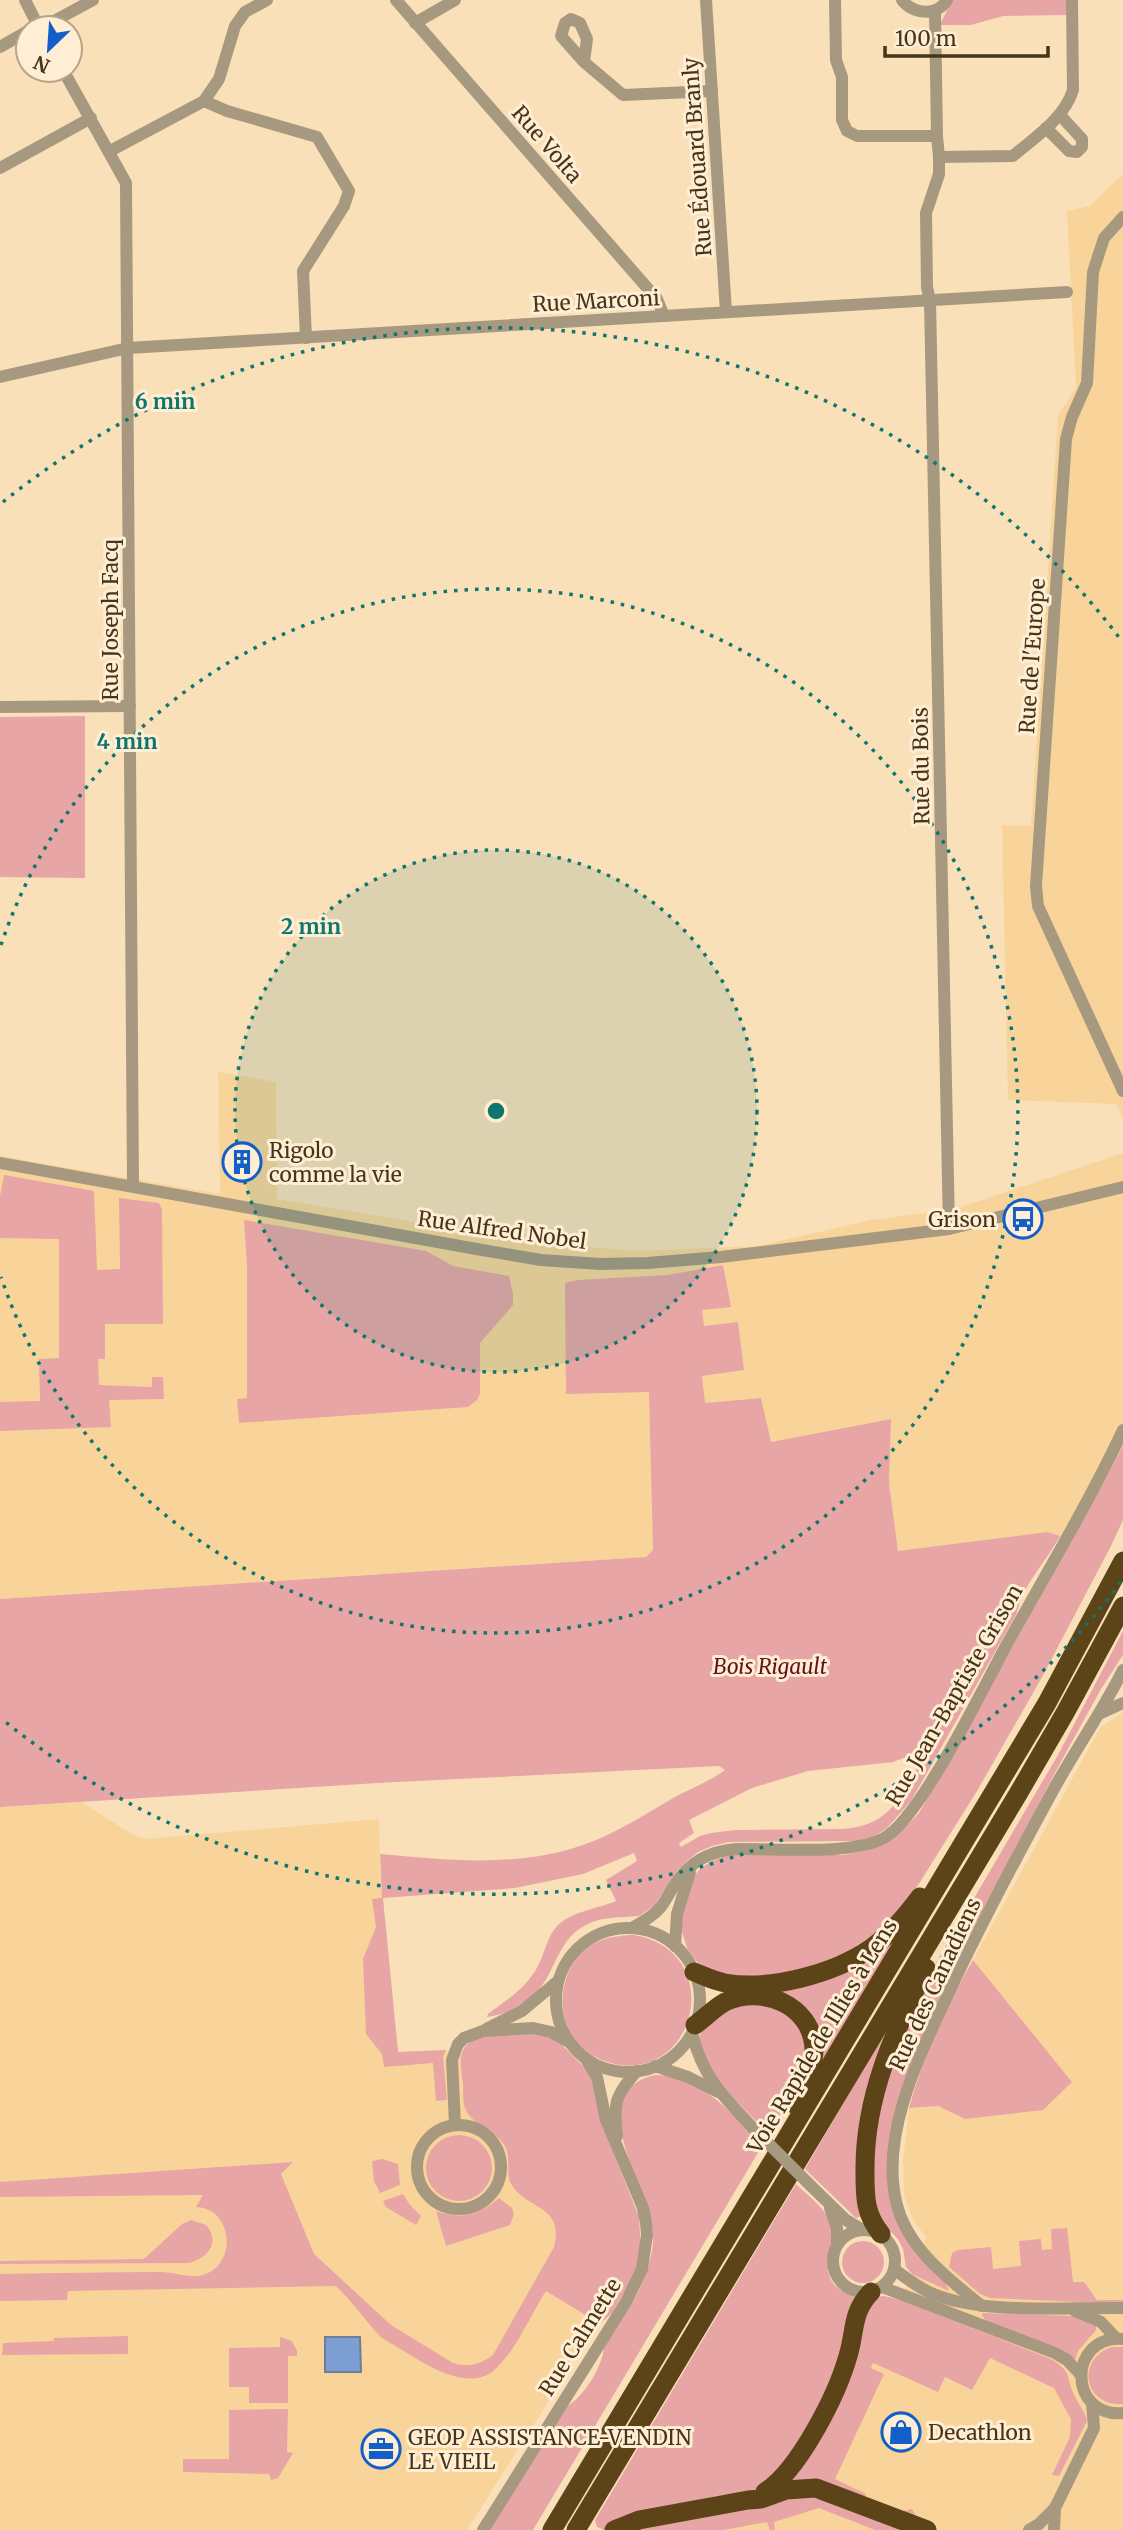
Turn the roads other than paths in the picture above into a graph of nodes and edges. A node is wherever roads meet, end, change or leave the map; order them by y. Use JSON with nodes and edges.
{"nodes":[{"id":1,"x":93,"y":0,"type":"edge"},
{"id":2,"x":267,"y":0,"type":"edge"},
{"id":3,"x":396,"y":0,"type":"edge"},
{"id":4,"x":454,"y":0,"type":"edge"},
{"id":5,"x":706,"y":0,"type":"edge"},
{"id":6,"x":835,"y":0,"type":"edge"},
{"id":7,"x":902,"y":0,"type":"edge"},
{"id":8,"x":947,"y":0,"type":"edge"},
{"id":9,"x":1072,"y":0,"type":"edge"},
{"id":10,"x":935,"y":11,"type":"junction"},
{"id":11,"x":67,"y":14,"type":"edge"},
{"id":12,"x":415,"y":23,"type":"junction"},
{"id":13,"x":584,"y":62,"type":"dead end"},
{"id":14,"x":71,"y":84,"type":"edge"},
{"id":15,"x":712,"y":91,"type":"junction"},
{"id":16,"x":204,"y":101,"type":"junction"},
{"id":17,"x":1060,"y":116,"type":"junction"},
{"id":18,"x":91,"y":118,"type":"junction"},
{"id":19,"x":1046,"y":128,"type":"junction"},
{"id":20,"x":937,"y":135,"type":"junction"},
{"id":21,"x":110,"y":151,"type":"junction"},
{"id":22,"x":939,"y":157,"type":"junction"},
{"id":23,"x":0,"y":168,"type":"edge"},
{"id":24,"x":1123,"y":217,"type":"edge"},
{"id":25,"x":1067,"y":292,"type":"dead end"},
{"id":26,"x":930,"y":301,"type":"junction"},
{"id":27,"x":726,"y":312,"type":"junction"},
{"id":28,"x":664,"y":316,"type":"junction"},
{"id":29,"x":306,"y":338,"type":"junction"},
{"id":30,"x":128,"y":348,"type":"junction"},
{"id":31,"x":0,"y":377,"type":"edge"},
{"id":32,"x":130,"y":706,"type":"junction"},
{"id":33,"x":0,"y":707,"type":"edge"},
{"id":34,"x":1123,"y":1091,"type":"edge"},
{"id":35,"x":0,"y":1163,"type":"edge"},
{"id":36,"x":133,"y":1186,"type":"junction"},
{"id":37,"x":1123,"y":1187,"type":"edge"},
{"id":38,"x":949,"y":1229,"type":"junction"},
{"id":39,"x":1123,"y":1430,"type":"edge"},
{"id":40,"x":1123,"y":1561,"type":"edge"},
{"id":41,"x":1123,"y":1606,"type":"edge"},
{"id":42,"x":1123,"y":1670,"type":"edge"},
{"id":43,"x":1123,"y":1681,"type":"edge"},
{"id":44,"x":1123,"y":1703,"type":"edge"},
{"id":45,"x":1101,"y":1713,"type":"junction"},
{"id":46,"x":694,"y":1863,"type":"junction"},
{"id":47,"x":950,"y":1867,"type":"junction"},
{"id":48,"x":959,"y":1889,"type":"junction"},
{"id":49,"x":632,"y":1928,"type":"junction"},
{"id":50,"x":675,"y":1946,"type":"junction"},
{"id":51,"x":694,"y":1972,"type":"junction"},
{"id":52,"x":558,"y":1981,"type":"junction"},
{"id":53,"x":693,"y":2029,"type":"junction"},
{"id":54,"x":483,"y":2031,"type":"junction"},
{"id":55,"x":569,"y":2042,"type":"junction"},
{"id":56,"x":586,"y":2059,"type":"junction"},
{"id":57,"x":656,"y":2066,"type":"junction"},
{"id":58,"x":637,"y":2071,"type":"junction"},
{"id":59,"x":721,"y":2094,"type":"junction"},
{"id":60,"x":455,"y":2125,"type":"junction"},
{"id":61,"x":619,"y":2150,"type":"junction"},
{"id":62,"x":754,"y":2193,"type":"junction"},
{"id":63,"x":829,"y":2204,"type":"junction"},
{"id":64,"x":860,"y":2230,"type":"junction"},
{"id":65,"x":881,"y":2234,"type":"junction"},
{"id":66,"x":836,"y":2245,"type":"junction"},
{"id":67,"x":894,"y":2269,"type":"junction"},
{"id":68,"x":877,"y":2289,"type":"junction"},
{"id":69,"x":982,"y":2306,"type":"junction"},
{"id":70,"x":1061,"y":2308,"type":"junction"},
{"id":71,"x":1123,"y":2308,"type":"edge"},
{"id":72,"x":1119,"y":2339,"type":"edge"},
{"id":73,"x":1081,"y":2375,"type":"junction"},
{"id":74,"x":1092,"y":2403,"type":"junction"},
{"id":75,"x":1121,"y":2413,"type":"edge"},
{"id":76,"x":1094,"y":2428,"type":"junction"},
{"id":77,"x":748,"y":2500,"type":"junction"},
{"id":78,"x":1055,"y":2508,"type":"junction"},
{"id":79,"x":482,"y":2530,"type":"edge"},
{"id":80,"x":552,"y":2530,"type":"edge"},
{"id":81,"x":576,"y":2530,"type":"edge"},
{"id":82,"x":614,"y":2530,"type":"edge"},
{"id":83,"x":927,"y":2530,"type":"edge"},
{"id":84,"x":1029,"y":2530,"type":"edge"},
{"id":85,"x":1054,"y":2530,"type":"edge"}],
"edges":[{"from":1,"to":11,"type":"street"},
{"from":2,"to":16,"type":"street"},
{"from":3,"to":12,"type":"street","name":"Rue Volta"},
{"from":4,"to":12,"type":"street"},
{"from":5,"to":15,"type":"street","name":"Rue Édouard Branly"},
{"from":6,"to":20,"type":"street"},
{"from":7,"to":10,"type":"street"},
{"from":8,"to":10,"type":"street"},
{"from":9,"to":17,"type":"street"},
{"from":10,"to":20,"type":"street","name":"Rue du Bois"},
{"from":12,"to":28,"type":"street","name":"Rue Volta"},
{"from":13,"to":15,"type":"street"},
{"from":14,"to":18,"type":"street","name":"Rue Joseph Facq"},
{"from":15,"to":27,"type":"street","name":"Rue Édouard Branly"},
{"from":16,"to":21,"type":"street"},
{"from":16,"to":29,"type":"street"},
{"from":17,"to":19,"type":"street"},
{"from":17,"to":19,"type":"street"},
{"from":18,"to":21,"type":"street","name":"Rue Joseph Facq"},
{"from":18,"to":23,"type":"street"},
{"from":19,"to":22,"type":"street"},
{"from":20,"to":22,"type":"street","name":"Rue du Bois"},
{"from":21,"to":30,"type":"street","name":"Rue Joseph Facq"},
{"from":22,"to":26,"type":"street","name":"Rue du Bois"},
{"from":24,"to":34,"type":"street","name":"Rue de l'Europe"},
{"from":25,"to":26,"type":"street","name":"Rue Marconi"},
{"from":26,"to":27,"type":"street","name":"Rue Marconi"},
{"from":26,"to":38,"type":"street","name":"Rue du Bois"},
{"from":27,"to":28,"type":"street","name":"Rue Marconi"},
{"from":28,"to":29,"type":"street","name":"Rue Marconi"},
{"from":29,"to":30,"type":"street","name":"Rue Marconi"},
{"from":30,"to":31,"type":"street","name":"Rue Marconi"},
{"from":30,"to":32,"type":"street","name":"Rue Joseph Facq"},
{"from":32,"to":33,"type":"street"},
{"from":32,"to":36,"type":"street","name":"Rue Joseph Facq"},
{"from":35,"to":36,"type":"street","name":"Rue Alfred Nobel"},
{"from":36,"to":38,"type":"street","name":"Rue Alfred Nobel"},
{"from":37,"to":38,"type":"street","name":"Rue Alfred Nobel"},
{"from":39,"to":46,"type":"street","name":"Rue Jean-Baptiste Grison"},
{"from":40,"to":47,"type":"highway","name":"Voie Rapide de Illies à Lens"},
{"from":41,"to":48,"type":"highway"},
{"from":42,"to":43,"type":"street"},
{"from":42,"to":45,"type":"street","name":"Rue des Canadiens"},
{"from":44,"to":45,"type":"street"},
{"from":45,"to":69,"type":"street","name":"Rue des Canadiens"},
{"from":46,"to":49,"type":"street","name":"Rue Jean-Baptiste Grison"},
{"from":46,"to":50,"type":"street"},
{"from":47,"to":51,"type":"highway"},
{"from":47,"to":62,"type":"highway","name":"Voie Rapide de Illies à Lens"},
{"from":48,"to":65,"type":"highway"},
{"from":48,"to":81,"type":"highway"},
{"from":49,"to":50,"type":"street"},
{"from":49,"to":52,"type":"street"},
{"from":50,"to":51,"type":"street"},
{"from":51,"to":53,"type":"street"},
{"from":52,"to":54,"type":"street"},
{"from":52,"to":55,"type":"street"},
{"from":53,"to":57,"type":"street"},
{"from":53,"to":59,"type":"street"},
{"from":53,"to":62,"type":"highway"},
{"from":54,"to":55,"type":"street"},
{"from":54,"to":60,"type":"street"},
{"from":55,"to":56,"type":"street"},
{"from":56,"to":58,"type":"street"},
{"from":56,"to":61,"type":"street","name":"Rue Calmette"},
{"from":57,"to":58,"type":"street"},
{"from":57,"to":59,"type":"street"},
{"from":58,"to":61,"type":"street","name":"Rue Calmette"},
{"from":59,"to":63,"type":"street","bridge":true},
{"from":60,"to":60,"type":"street"},
{"from":61,"to":79,"type":"street","name":"Rue Calmette"},
{"from":62,"to":80,"type":"highway","name":"Voie Rapide de Illies à Lens"},
{"from":63,"to":64,"type":"street"},
{"from":63,"to":66,"type":"street"},
{"from":64,"to":65,"type":"street"},
{"from":64,"to":66,"type":"street"},
{"from":65,"to":67,"type":"street"},
{"from":66,"to":68,"type":"street"},
{"from":67,"to":68,"type":"street"},
{"from":67,"to":69,"type":"street"},
{"from":68,"to":73,"type":"street"},
{"from":68,"to":77,"type":"highway"},
{"from":69,"to":70,"type":"street"},
{"from":70,"to":71,"type":"street"},
{"from":70,"to":72,"type":"street"},
{"from":72,"to":73,"type":"street"},
{"from":73,"to":74,"type":"street"},
{"from":74,"to":75,"type":"street"},
{"from":74,"to":76,"type":"street"},
{"from":75,"to":76,"type":"street"},
{"from":76,"to":78,"type":"street"},
{"from":77,"to":82,"type":"highway"},
{"from":77,"to":83,"type":"highway"},
{"from":78,"to":84,"type":"street"},
{"from":78,"to":85,"type":"street"}]}
